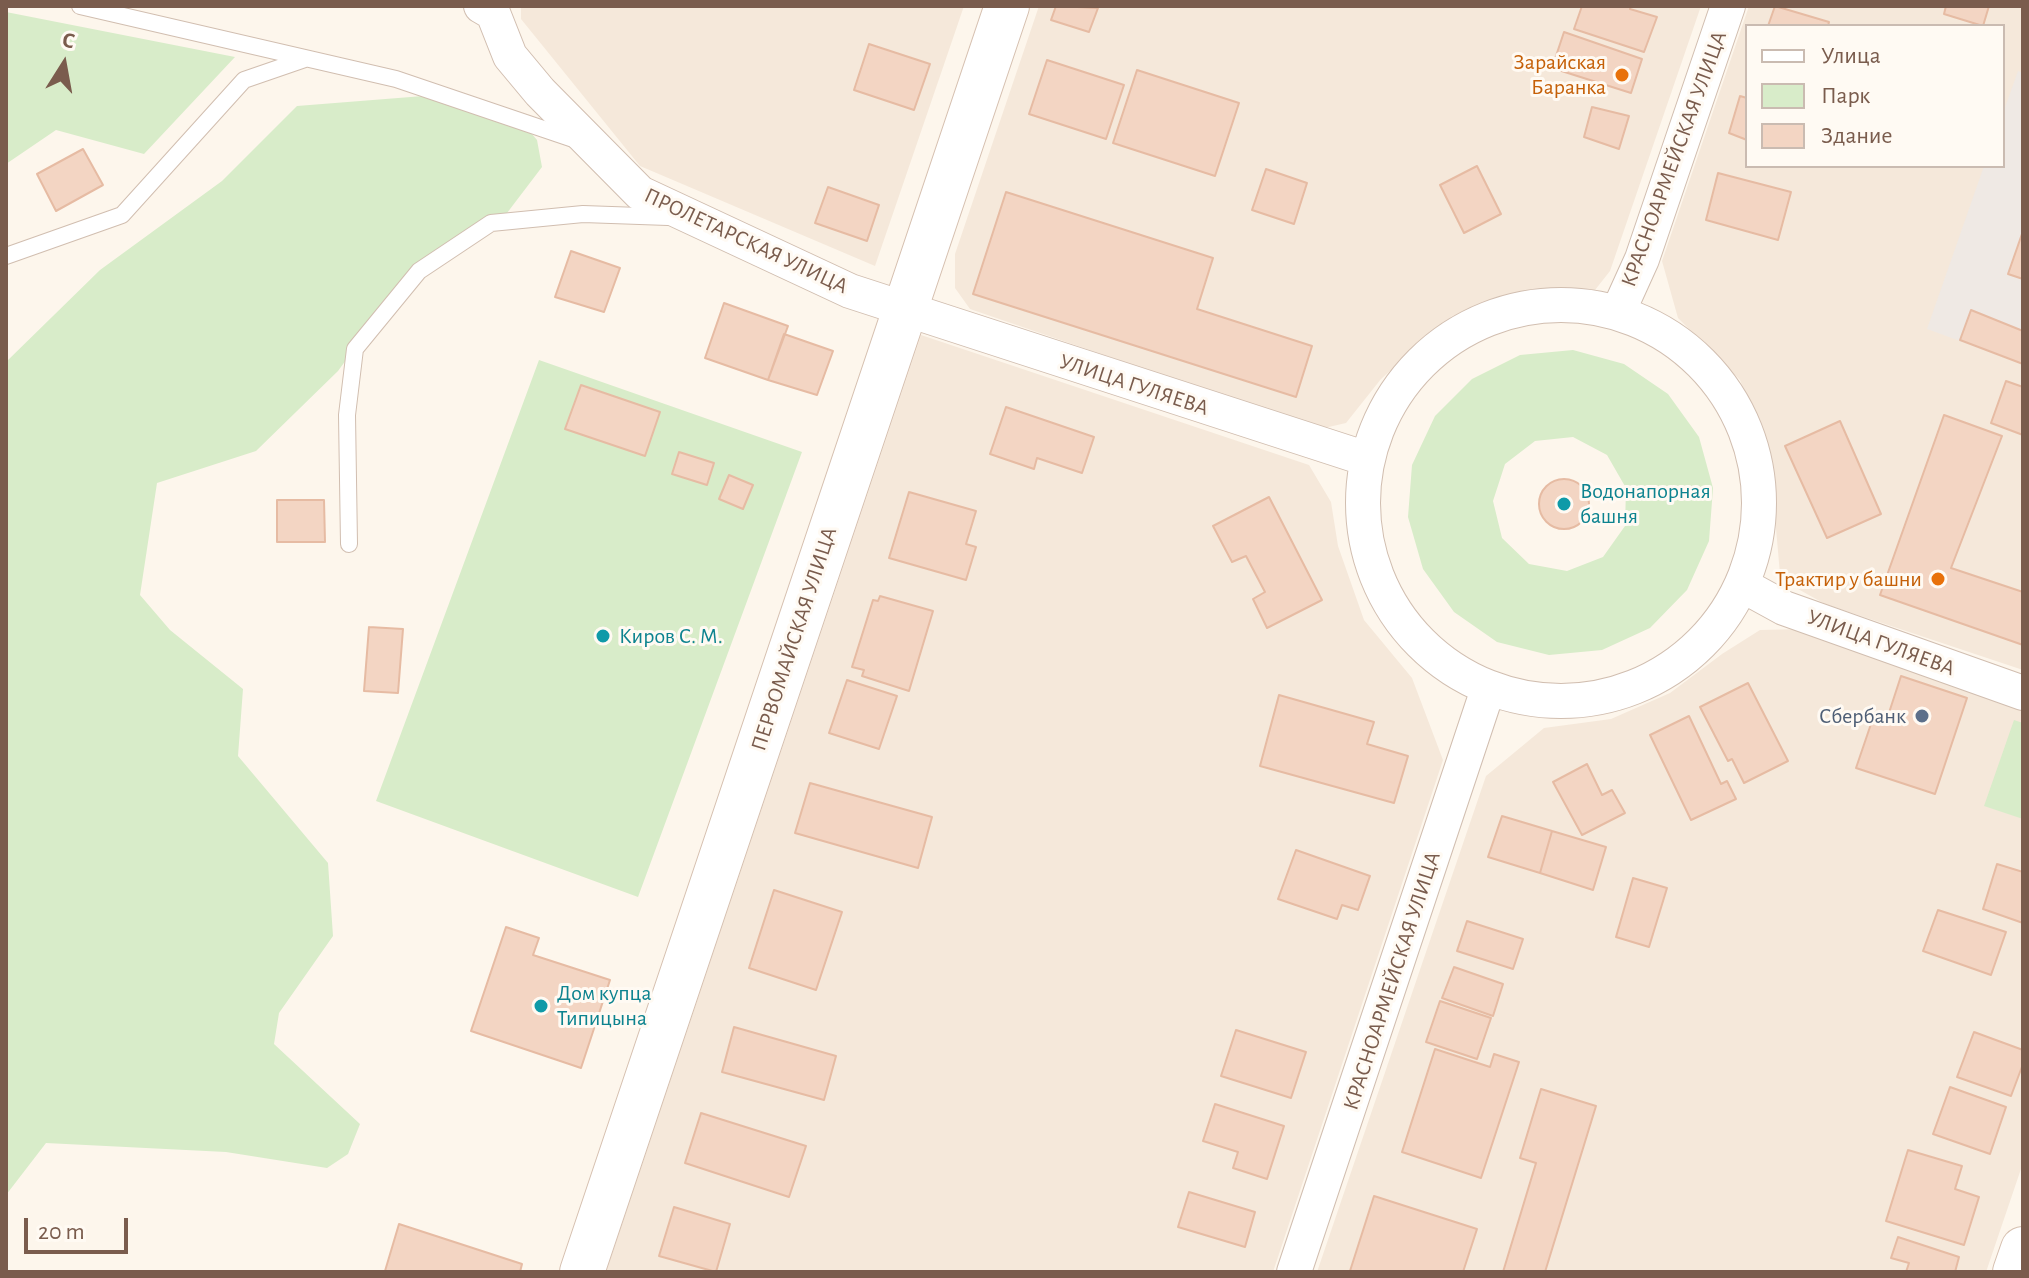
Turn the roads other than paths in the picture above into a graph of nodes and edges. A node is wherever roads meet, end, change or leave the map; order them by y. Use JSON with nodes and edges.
{"nodes":[{"id":1,"x":80,"y":6,"type":"edge"},
{"id":2,"x":1007,"y":6,"type":"edge"},
{"id":3,"x":1728,"y":6,"type":"edge"},
{"id":4,"x":489,"y":8,"type":"edge"},
{"id":5,"x":305,"y":59,"type":"junction"},
{"id":6,"x":595,"y":146,"type":"junction"},
{"id":7,"x":694,"y":218,"type":"junction"},
{"id":8,"x":6,"y":256,"type":"edge"},
{"id":9,"x":904,"y":309,"type":"junction"},
{"id":10,"x":1618,"y":312,"type":"junction"},
{"id":11,"x":1364,"y":458,"type":"junction"},
{"id":12,"x":349,"y":544,"type":"dead end"},
{"id":13,"x":1742,"y":585,"type":"junction"},
{"id":14,"x":1488,"y":689,"type":"junction"},
{"id":15,"x":2023,"y":693,"type":"edge"},
{"id":16,"x":2023,"y":1249,"type":"edge"},
{"id":17,"x":582,"y":1272,"type":"edge"},
{"id":18,"x":1294,"y":1272,"type":"edge"},
{"id":19,"x":2015,"y":1272,"type":"edge"}],
"edges":[{"from":1,"to":5,"type":"lane"},
{"from":2,"to":9,"type":"main road","name":"ПЕРВОМАЙСКАЯ УЛИЦА"},
{"from":3,"to":10,"type":"street","name":"КРАСНОАРМЕЙСКАЯ УЛИЦА"},
{"from":4,"to":6,"type":"street","name":"ПРОЛЕТАРСКАЯ УЛИЦА"},
{"from":5,"to":6,"type":"lane"},
{"from":5,"to":8,"type":"lane"},
{"from":6,"to":7,"type":"street","name":"ПРОЛЕТАРСКАЯ УЛИЦА"},
{"from":7,"to":9,"type":"street","name":"ПРОЛЕТАРСКАЯ УЛИЦА"},
{"from":7,"to":12,"type":"lane"},
{"from":9,"to":11,"type":"street","name":"УЛИЦА ГУЛЯЕВА"},
{"from":9,"to":17,"type":"main road","name":"ПЕРВОМАЙСКАЯ УЛИЦА"},
{"from":10,"to":11,"type":"street","name":"КРАСНОАРМЕЙСКАЯ УЛИЦА"},
{"from":10,"to":13,"type":"street","name":"КРАСНОАРМЕЙСКАЯ УЛИЦА"},
{"from":11,"to":14,"type":"street","name":"КРАСНОАРМЕЙСКАЯ УЛИЦА"},
{"from":13,"to":14,"type":"street","name":"КРАСНОАРМЕЙСКАЯ УЛИЦА"},
{"from":13,"to":15,"type":"street","name":"УЛИЦА ГУЛЯЕВА"},
{"from":14,"to":18,"type":"street","name":"КРАСНОАРМЕЙСКАЯ УЛИЦА"},
{"from":16,"to":19,"type":"main road"}]}
